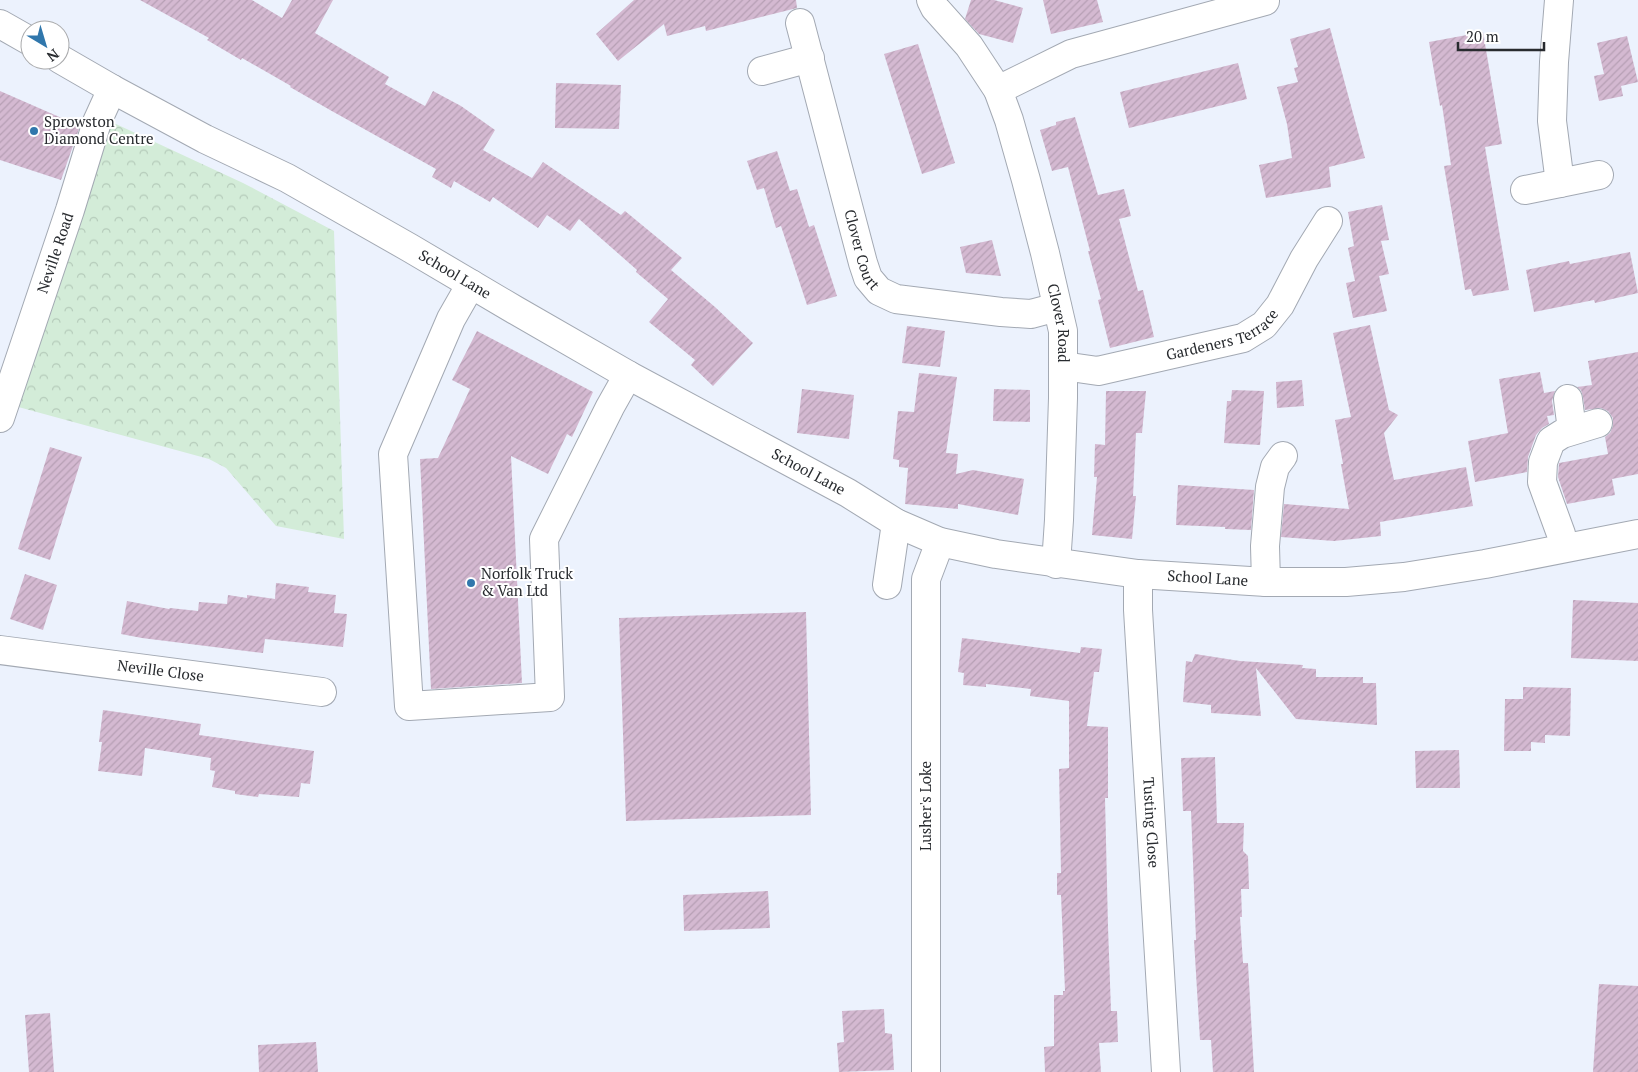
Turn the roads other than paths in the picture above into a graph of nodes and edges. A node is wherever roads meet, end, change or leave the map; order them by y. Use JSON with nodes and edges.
{"nodes":[{"id":1,"x":930,"y":0,"type":"edge"},
{"id":2,"x":1558,"y":0,"type":"edge"},
{"id":3,"x":1265,"y":1,"type":"edge"},
{"id":4,"x":1189,"y":10,"type":"edge"},
{"id":5,"x":800,"y":23,"type":"dead end"},
{"id":6,"x":0,"y":24,"type":"edge"},
{"id":7,"x":20,"y":35,"type":"edge"},
{"id":8,"x":810,"y":58,"type":"junction"},
{"id":9,"x":70,"y":65,"type":"edge"},
{"id":10,"x":762,"y":71,"type":"dead end"},
{"id":11,"x":112,"y":89,"type":"junction"},
{"id":12,"x":998,"y":90,"type":"junction"},
{"id":13,"x":1599,"y":175,"type":"dead end"},
{"id":14,"x":1560,"y":183,"type":"junction"},
{"id":15,"x":1525,"y":190,"type":"dead end"},
{"id":16,"x":1328,"y":221,"type":"dead end"},
{"id":17,"x":471,"y":284,"type":"junction"},
{"id":18,"x":1057,"y":307,"type":"junction"},
{"id":19,"x":1063,"y":366,"type":"junction"},
{"id":20,"x":628,"y":375,"type":"junction"},
{"id":21,"x":1568,"y":399,"type":"dead end"},
{"id":22,"x":0,"y":418,"type":"edge"},
{"id":23,"x":1283,"y":456,"type":"dead end"},
{"id":24,"x":896,"y":523,"type":"junction"},
{"id":25,"x":1638,"y":530,"type":"edge"},
{"id":26,"x":1561,"y":534,"type":"junction"},
{"id":27,"x":1638,"y":534,"type":"edge"},
{"id":28,"x":940,"y":542,"type":"junction"},
{"id":29,"x":1503,"y":561,"type":"junction"},
{"id":30,"x":1056,"y":564,"type":"junction"},
{"id":31,"x":1138,"y":574,"type":"junction"},
{"id":32,"x":1266,"y":582,"type":"junction"},
{"id":33,"x":887,"y":585,"type":"dead end"},
{"id":34,"x":0,"y":650,"type":"edge"},
{"id":35,"x":322,"y":692,"type":"dead end"},
{"id":36,"x":926,"y":1072,"type":"edge"},
{"id":37,"x":1166,"y":1072,"type":"edge"}],
"edges":[{"from":1,"to":12,"type":"street","name":"Clover Road"},
{"from":2,"to":14,"type":"street"},
{"from":3,"to":4,"type":"street"},
{"from":4,"to":12,"type":"street"},
{"from":5,"to":8,"type":"street","name":"Clover Court"},
{"from":6,"to":7,"type":"street"},
{"from":8,"to":10,"type":"street"},
{"from":8,"to":18,"type":"street","name":"Clover Court"},
{"from":9,"to":11,"type":"street","name":"School Lane"},
{"from":11,"to":17,"type":"street","name":"School Lane"},
{"from":11,"to":22,"type":"street","name":"Neville Road"},
{"from":12,"to":18,"type":"street","name":"Clover Road"},
{"from":13,"to":14,"type":"street"},
{"from":14,"to":15,"type":"street"},
{"from":16,"to":19,"type":"street","name":"Gardeners Terrace"},
{"from":17,"to":20,"type":"street","name":"School Lane"},
{"from":17,"to":20,"type":"street"},
{"from":18,"to":19,"type":"street","name":"Clover Road"},
{"from":19,"to":30,"type":"street","name":"Clover Road"},
{"from":20,"to":24,"type":"street","name":"School Lane"},
{"from":21,"to":26,"type":"street"},
{"from":23,"to":32,"type":"street"},
{"from":24,"to":28,"type":"street","name":"School Lane"},
{"from":24,"to":33,"type":"street"},
{"from":25,"to":26,"type":"street"},
{"from":26,"to":29,"type":"street"},
{"from":27,"to":29,"type":"street","name":"School Lane"},
{"from":28,"to":30,"type":"street","name":"School Lane"},
{"from":28,"to":36,"type":"street","name":"Lusher's Loke"},
{"from":29,"to":32,"type":"street","name":"School Lane"},
{"from":30,"to":31,"type":"street","name":"School Lane"},
{"from":31,"to":32,"type":"street","name":"School Lane"},
{"from":31,"to":37,"type":"street","name":"Tusting Close"},
{"from":34,"to":35,"type":"street","name":"Neville Close"}]}
